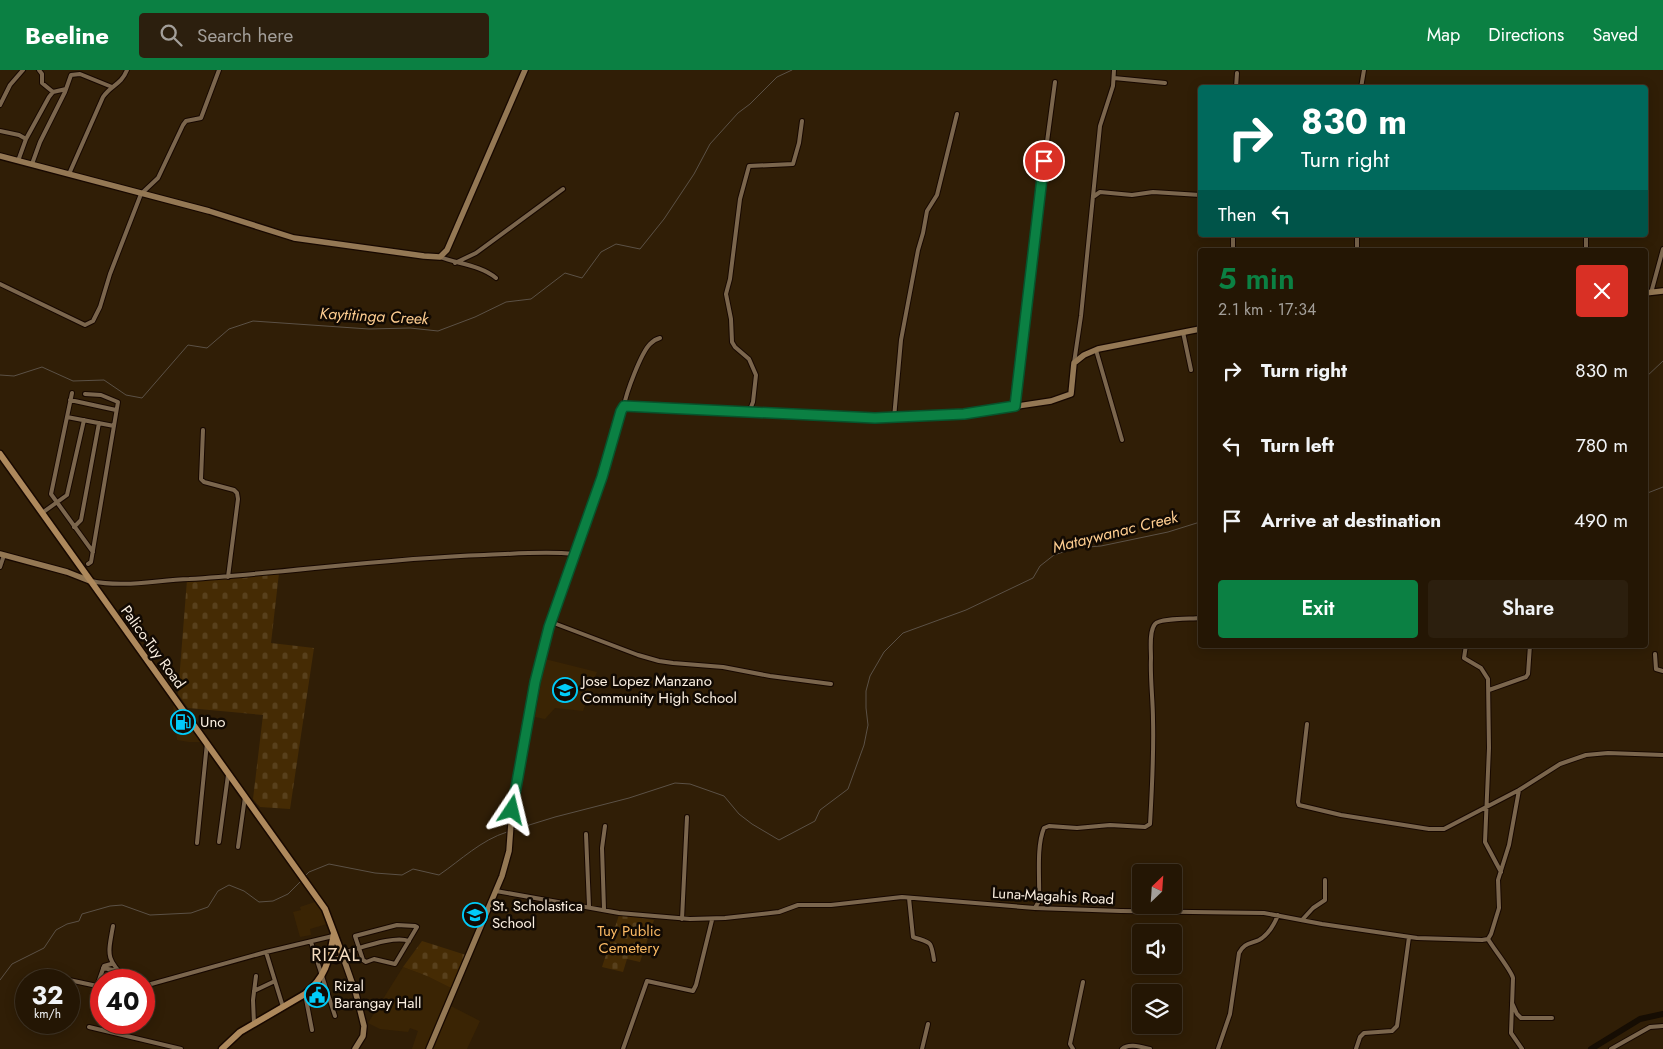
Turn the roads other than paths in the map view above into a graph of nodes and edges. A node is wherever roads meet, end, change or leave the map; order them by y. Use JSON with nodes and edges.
{"nodes":[{"id":1,"x":23,"y":70,"type":"edge"},
{"id":2,"x":39,"y":70,"type":"edge"},
{"id":3,"x":127,"y":70,"type":"edge"},
{"id":4,"x":219,"y":70,"type":"edge"},
{"id":5,"x":525,"y":70,"type":"edge"},
{"id":6,"x":1114,"y":70,"type":"edge"},
{"id":7,"x":1364,"y":70,"type":"edge"},
{"id":8,"x":1237,"y":73,"type":"dead end"},
{"id":9,"x":1114,"y":78,"type":"junction"},
{"id":10,"x":1055,"y":82,"type":"dead end"},
{"id":11,"x":1165,"y":83,"type":"dead end"},
{"id":12,"x":1236,"y":85,"type":"edge"},
{"id":13,"x":1362,"y":85,"type":"edge"},
{"id":14,"x":112,"y":87,"type":"junction"},
{"id":15,"x":66,"y":89,"type":"junction"},
{"id":16,"x":53,"y":92,"type":"junction"},
{"id":17,"x":0,"y":105,"type":"edge"},
{"id":18,"x":957,"y":114,"type":"dead end"},
{"id":19,"x":802,"y":121,"type":"dead end"},
{"id":20,"x":0,"y":132,"type":"edge"},
{"id":21,"x":26,"y":139,"type":"junction"},
{"id":22,"x":0,"y":156,"type":"edge"},
{"id":23,"x":18,"y":161,"type":"junction"},
{"id":24,"x":32,"y":164,"type":"junction"},
{"id":25,"x":69,"y":174,"type":"junction"},
{"id":26,"x":563,"y":189,"type":"dead end"},
{"id":27,"x":141,"y":194,"type":"junction"},
{"id":28,"x":1198,"y":195,"type":"edge"},
{"id":29,"x":1093,"y":197,"type":"junction"},
{"id":30,"x":1663,"y":249,"type":"edge"},
{"id":31,"x":440,"y":256,"type":"junction"},
{"id":32,"x":455,"y":263,"type":"junction"},
{"id":33,"x":496,"y":278,"type":"dead end"},
{"id":34,"x":0,"y":284,"type":"edge"},
{"id":35,"x":1663,"y":291,"type":"edge"},
{"id":36,"x":1648,"y":293,"type":"edge"},
{"id":37,"x":1198,"y":329,"type":"edge"},
{"id":38,"x":1183,"y":332,"type":"junction"},
{"id":39,"x":660,"y":338,"type":"dead end"},
{"id":40,"x":1096,"y":350,"type":"junction"},
{"id":41,"x":1074,"y":363,"type":"junction"},
{"id":42,"x":1190,"y":370,"type":"dead end"},
{"id":43,"x":72,"y":393,"type":"dead end"},
{"id":44,"x":85,"y":394,"type":"dead end"},
{"id":45,"x":70,"y":400,"type":"junction"},
{"id":46,"x":624,"y":406,"type":"junction"},
{"id":47,"x":1015,"y":406,"type":"junction"},
{"id":48,"x":116,"y":410,"type":"junction"},
{"id":49,"x":749,"y":412,"type":"junction"},
{"id":50,"x":67,"y":417,"type":"junction"},
{"id":51,"x":894,"y":418,"type":"junction"},
{"id":52,"x":84,"y":420,"type":"junction"},
{"id":53,"x":99,"y":423,"type":"junction"},
{"id":54,"x":114,"y":426,"type":"junction"},
{"id":55,"x":203,"y":430,"type":"dead end"},
{"id":56,"x":1122,"y":440,"type":"dead end"},
{"id":57,"x":0,"y":454,"type":"edge"},
{"id":58,"x":57,"y":503,"type":"junction"},
{"id":59,"x":42,"y":514,"type":"junction"},
{"id":60,"x":74,"y":527,"type":"junction"},
{"id":61,"x":93,"y":552,"type":"junction"},
{"id":62,"x":2,"y":554,"type":"edge"},
{"id":63,"x":574,"y":554,"type":"junction"},
{"id":64,"x":88,"y":564,"type":"dead end"},
{"id":65,"x":0,"y":567,"type":"edge"},
{"id":66,"x":228,"y":577,"type":"junction"},
{"id":67,"x":90,"y":581,"type":"junction"},
{"id":68,"x":1198,"y":618,"type":"edge"},
{"id":69,"x":551,"y":622,"type":"junction"},
{"id":70,"x":1466,"y":648,"type":"edge"},
{"id":71,"x":1530,"y":648,"type":"edge"},
{"id":72,"x":1655,"y":654,"type":"dead end"},
{"id":73,"x":1663,"y":670,"type":"edge"},
{"id":74,"x":831,"y":684,"type":"dead end"},
{"id":75,"x":1489,"y":690,"type":"junction"},
{"id":76,"x":1307,"y":724,"type":"dead end"},
{"id":77,"x":207,"y":743,"type":"junction"},
{"id":78,"x":1663,"y":755,"type":"edge"},
{"id":79,"x":229,"y":773,"type":"junction"},
{"id":80,"x":1519,"y":790,"type":"junction"},
{"id":81,"x":245,"y":796,"type":"junction"},
{"id":82,"x":1485,"y":808,"type":"junction"},
{"id":83,"x":687,"y":817,"type":"dead end"},
{"id":84,"x":605,"y":826,"type":"dead end"},
{"id":85,"x":586,"y":834,"type":"dead end"},
{"id":86,"x":219,"y":842,"type":"dead end"},
{"id":87,"x":197,"y":843,"type":"dead end"},
{"id":88,"x":238,"y":847,"type":"dead end"},
{"id":89,"x":1501,"y":872,"type":"junction"},
{"id":90,"x":1325,"y":880,"type":"dead end"},
{"id":91,"x":496,"y":891,"type":"junction"},
{"id":92,"x":910,"y":898,"type":"junction"},
{"id":93,"x":589,"y":906,"type":"junction"},
{"id":94,"x":1035,"y":908,"type":"junction"},
{"id":95,"x":604,"y":909,"type":"junction"},
{"id":96,"x":1278,"y":915,"type":"junction"},
{"id":97,"x":682,"y":919,"type":"junction"},
{"id":98,"x":712,"y":920,"type":"junction"},
{"id":99,"x":1302,"y":920,"type":"junction"},
{"id":100,"x":113,"y":926,"type":"dead end"},
{"id":101,"x":333,"y":934,"type":"junction"},
{"id":102,"x":1409,"y":937,"type":"junction"},
{"id":103,"x":1488,"y":939,"type":"junction"},
{"id":104,"x":409,"y":941,"type":"junction"},
{"id":105,"x":311,"y":942,"type":"junction"},
{"id":106,"x":359,"y":949,"type":"junction"},
{"id":107,"x":266,"y":952,"type":"junction"},
{"id":108,"x":337,"y":956,"type":"junction"},
{"id":109,"x":934,"y":960,"type":"dead end"},
{"id":110,"x":111,"y":964,"type":"junction"},
{"id":111,"x":103,"y":968,"type":"joint"},
{"id":112,"x":108,"y":969,"type":"edge"},
{"id":113,"x":116,"y":969,"type":"edge"},
{"id":114,"x":323,"y":974,"type":"junction"},
{"id":115,"x":256,"y":976,"type":"dead end"},
{"id":116,"x":275,"y":981,"type":"junction"},
{"id":117,"x":1083,"y":982,"type":"dead end"},
{"id":118,"x":155,"y":983,"type":"edge"},
{"id":119,"x":254,"y":991,"type":"junction"},
{"id":120,"x":305,"y":994,"type":"junction"},
{"id":121,"x":1512,"y":1001,"type":"junction"},
{"id":122,"x":283,"y":1007,"type":"junction"},
{"id":123,"x":335,"y":1016,"type":"dead end"},
{"id":124,"x":1552,"y":1018,"type":"dead end"},
{"id":125,"x":254,"y":1024,"type":"junction"},
{"id":126,"x":928,"y":1024,"type":"dead end"},
{"id":127,"x":1663,"y":1026,"type":"edge"},
{"id":128,"x":89,"y":1027,"type":"dead end"},
{"id":129,"x":312,"y":1030,"type":"dead end"},
{"id":130,"x":181,"y":1049,"type":"edge"},
{"id":131,"x":222,"y":1049,"type":"edge"},
{"id":132,"x":355,"y":1049,"type":"edge"},
{"id":133,"x":429,"y":1049,"type":"edge"},
{"id":134,"x":623,"y":1049,"type":"edge"},
{"id":135,"x":922,"y":1049,"type":"edge"},
{"id":136,"x":1073,"y":1049,"type":"edge"},
{"id":137,"x":1122,"y":1049,"type":"edge"},
{"id":138,"x":1150,"y":1049,"type":"edge"},
{"id":139,"x":1218,"y":1049,"type":"edge"},
{"id":140,"x":1356,"y":1049,"type":"edge"},
{"id":141,"x":1522,"y":1049,"type":"edge"},
{"id":142,"x":1611,"y":1049,"type":"edge"}],
"edges":[{"from":1,"to":17,"type":"street"},
{"from":2,"to":16,"type":"street"},
{"from":3,"to":14,"type":"street"},
{"from":4,"to":27,"type":"street"},
{"from":5,"to":31,"type":"street"},
{"from":6,"to":9,"type":"street"},
{"from":7,"to":13,"type":"street"},
{"from":8,"to":12,"type":"street"},
{"from":9,"to":11,"type":"street"},
{"from":9,"to":29,"type":"street"},
{"from":10,"to":47,"type":"street"},
{"from":14,"to":15,"type":"street"},
{"from":14,"to":25,"type":"street"},
{"from":15,"to":16,"type":"street"},
{"from":15,"to":24,"type":"street"},
{"from":16,"to":21,"type":"street"},
{"from":18,"to":51,"type":"street"},
{"from":19,"to":49,"type":"street"},
{"from":20,"to":21,"type":"street"},
{"from":21,"to":23,"type":"street"},
{"from":22,"to":23,"type":"street"},
{"from":23,"to":24,"type":"street"},
{"from":24,"to":25,"type":"street"},
{"from":25,"to":27,"type":"street"},
{"from":26,"to":32,"type":"street"},
{"from":27,"to":31,"type":"street"},
{"from":27,"to":34,"type":"street"},
{"from":28,"to":29,"type":"street"},
{"from":29,"to":41,"type":"street"},
{"from":30,"to":36,"type":"street"},
{"from":31,"to":32,"type":"street"},
{"from":32,"to":33,"type":"street"},
{"from":35,"to":36,"type":"street"},
{"from":37,"to":38,"type":"street"},
{"from":38,"to":40,"type":"street"},
{"from":38,"to":42,"type":"street"},
{"from":39,"to":46,"type":"street"},
{"from":40,"to":41,"type":"street"},
{"from":40,"to":56,"type":"street"},
{"from":41,"to":47,"type":"street"},
{"from":43,"to":45,"type":"street"},
{"from":44,"to":48,"type":"street"},
{"from":45,"to":48,"type":"street"},
{"from":45,"to":50,"type":"street"},
{"from":46,"to":49,"type":"street"},
{"from":46,"to":63,"type":"street"},
{"from":47,"to":51,"type":"street"},
{"from":48,"to":54,"type":"street"},
{"from":49,"to":51,"type":"street"},
{"from":50,"to":52,"type":"street"},
{"from":50,"to":58,"type":"street"},
{"from":52,"to":53,"type":"street"},
{"from":52,"to":58,"type":"street"},
{"from":53,"to":54,"type":"street"},
{"from":53,"to":60,"type":"street"},
{"from":54,"to":61,"type":"street"},
{"from":55,"to":66,"type":"street"},
{"from":57,"to":59,"type":"main road","name":"Palico-Tuy Road"},
{"from":58,"to":59,"type":"street"},
{"from":58,"to":60,"type":"street"},
{"from":59,"to":67,"type":"main road","name":"Palico-Tuy Road"},
{"from":60,"to":61,"type":"street"},
{"from":61,"to":64,"type":"street"},
{"from":62,"to":65,"type":"street"},
{"from":62,"to":67,"type":"street"},
{"from":63,"to":66,"type":"street"},
{"from":63,"to":69,"type":"street"},
{"from":66,"to":67,"type":"street"},
{"from":67,"to":77,"type":"main road","name":"Palico-Tuy Road"},
{"from":68,"to":94,"type":"street"},
{"from":69,"to":74,"type":"street"},
{"from":69,"to":91,"type":"street"},
{"from":70,"to":75,"type":"street"},
{"from":71,"to":75,"type":"street"},
{"from":72,"to":73,"type":"street"},
{"from":75,"to":82,"type":"street"},
{"from":76,"to":82,"type":"street"},
{"from":77,"to":79,"type":"main road","name":"Palico-Tuy Road"},
{"from":77,"to":87,"type":"street"},
{"from":78,"to":80,"type":"street"},
{"from":79,"to":81,"type":"main road","name":"Palico-Tuy Road"},
{"from":79,"to":86,"type":"street"},
{"from":80,"to":82,"type":"street"},
{"from":80,"to":89,"type":"street"},
{"from":81,"to":88,"type":"street"},
{"from":81,"to":101,"type":"main road","name":"Palico-Tuy Road"},
{"from":82,"to":89,"type":"street"},
{"from":83,"to":97,"type":"street"},
{"from":84,"to":95,"type":"street"},
{"from":85,"to":93,"type":"street"},
{"from":89,"to":103,"type":"street"},
{"from":90,"to":99,"type":"street"},
{"from":91,"to":93,"type":"street","name":"Luna-Magahis Road"},
{"from":91,"to":133,"type":"street"},
{"from":92,"to":94,"type":"street","name":"Luna-Magahis Road"},
{"from":92,"to":98,"type":"street","name":"Luna-Magahis Road"},
{"from":92,"to":109,"type":"street"},
{"from":93,"to":95,"type":"street","name":"Luna-Magahis Road"},
{"from":94,"to":96,"type":"street","name":"Luna-Magahis Road"},
{"from":95,"to":97,"type":"street","name":"Luna-Magahis Road"},
{"from":96,"to":99,"type":"street","name":"Luna-Magahis Road"},
{"from":96,"to":139,"type":"street"},
{"from":97,"to":98,"type":"street","name":"Luna-Magahis Road"},
{"from":98,"to":134,"type":"street"},
{"from":99,"to":102,"type":"street","name":"Luna-Magahis Road"},
{"from":100,"to":110,"type":"street"},
{"from":101,"to":105,"type":"street"},
{"from":101,"to":108,"type":"main road","name":"Palico-Tuy Road"},
{"from":101,"to":108,"type":"main road","name":"Palico-Tuy Road"},
{"from":102,"to":103,"type":"street","name":"Luna-Magahis Road"},
{"from":102,"to":140,"type":"street"},
{"from":103,"to":121,"type":"street"},
{"from":104,"to":106,"type":"street"},
{"from":104,"to":106,"type":"street"},
{"from":104,"to":106,"type":"street"},
{"from":105,"to":107,"type":"street"},
{"from":105,"to":114,"type":"street"},
{"from":106,"to":108,"type":"street"},
{"from":107,"to":116,"type":"street"},
{"from":107,"to":118,"type":"street"},
{"from":108,"to":114,"type":"main road"},
{"from":108,"to":132,"type":"street"},
{"from":110,"to":111,"type":"street"},
{"from":110,"to":113,"type":"street"},
{"from":111,"to":112,"type":"street"},
{"from":114,"to":120,"type":"main road"},
{"from":114,"to":123,"type":"street"},
{"from":115,"to":119,"type":"street"},
{"from":116,"to":119,"type":"street"},
{"from":116,"to":122,"type":"street"},
{"from":117,"to":136,"type":"street"},
{"from":119,"to":125,"type":"street"},
{"from":120,"to":122,"type":"main road"},
{"from":120,"to":129,"type":"street"},
{"from":121,"to":124,"type":"street"},
{"from":121,"to":141,"type":"street"},
{"from":122,"to":125,"type":"main road"},
{"from":125,"to":131,"type":"main road"},
{"from":126,"to":135,"type":"street"},
{"from":127,"to":142,"type":"street"},
{"from":128,"to":130,"type":"street"},
{"from":137,"to":138,"type":"street"}]}
